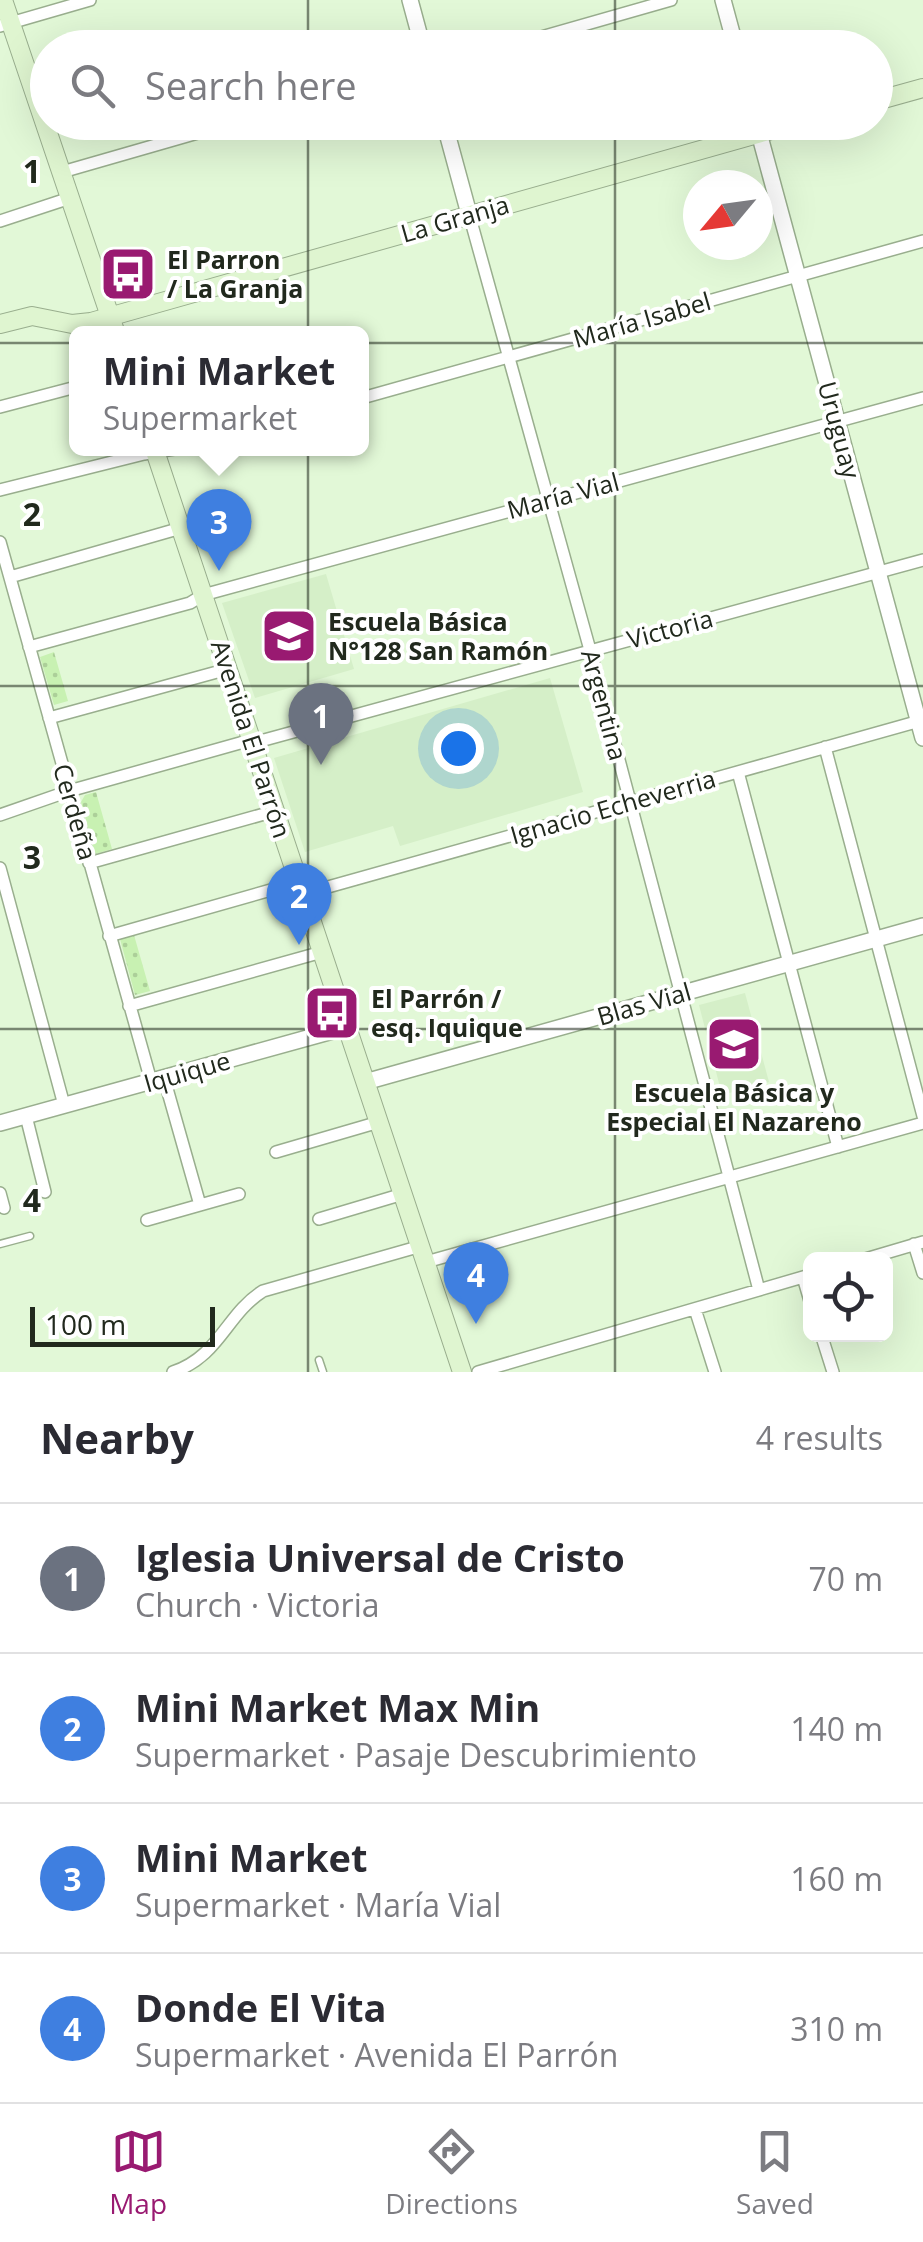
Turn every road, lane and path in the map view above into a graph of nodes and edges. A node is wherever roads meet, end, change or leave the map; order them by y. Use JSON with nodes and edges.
{"nodes":[{"id":1,"x":3,"y":0,"type":"edge"},
{"id":2,"x":90,"y":0,"type":"edge"},
{"id":3,"x":410,"y":0,"type":"edge"},
{"id":4,"x":672,"y":0,"type":"edge"},
{"id":5,"x":724,"y":0,"type":"edge"},
{"id":6,"x":5,"y":24,"type":"edge"},
{"id":7,"x":418,"y":30,"type":"edge"},
{"id":8,"x":567,"y":30,"type":"edge"},
{"id":9,"x":732,"y":30,"type":"edge"},
{"id":10,"x":923,"y":88,"type":"edge"},
{"id":11,"x":30,"y":89,"type":"edge"},
{"id":12,"x":893,"y":97,"type":"edge"},
{"id":13,"x":50,"y":140,"type":"edge"},
{"id":14,"x":173,"y":140,"type":"edge"},
{"id":15,"x":449,"y":140,"type":"edge"},
{"id":16,"x":717,"y":140,"type":"edge"},
{"id":17,"x":760,"y":140,"type":"edge"},
{"id":18,"x":62,"y":172,"type":"junction"},
{"id":19,"x":70,"y":198,"type":"junction"},
{"id":20,"x":469,"y":214,"type":"junction"},
{"id":21,"x":0,"y":222,"type":"edge"},
{"id":22,"x":923,"y":241,"type":"edge"},
{"id":23,"x":797,"y":276,"type":"junction"},
{"id":24,"x":0,"y":324,"type":"edge"},
{"id":25,"x":113,"y":325,"type":"edge"},
{"id":26,"x":508,"y":358,"type":"junction"},
{"id":27,"x":69,"y":388,"type":"edge"},
{"id":28,"x":369,"y":396,"type":"edge"},
{"id":29,"x":923,"y":398,"type":"edge"},
{"id":30,"x":0,"y":407,"type":"edge"},
{"id":31,"x":837,"y":422,"type":"junction"},
{"id":32,"x":135,"y":456,"type":"edge"},
{"id":33,"x":157,"y":456,"type":"edge"},
{"id":34,"x":0,"y":490,"type":"edge"},
{"id":35,"x":548,"y":500,"type":"junction"},
{"id":36,"x":181,"y":528,"type":"junction"},
{"id":37,"x":0,"y":542,"type":"edge"},
{"id":38,"x":923,"y":560,"type":"edge"},
{"id":39,"x":878,"y":572,"type":"junction"},
{"id":40,"x":10,"y":577,"type":"junction"},
{"id":41,"x":203,"y":594,"type":"junction"},
{"id":42,"x":29,"y":647,"type":"junction"},
{"id":43,"x":590,"y":650,"type":"junction"},
{"id":44,"x":228,"y":669,"type":"junction"},
{"id":45,"x":49,"y":718,"type":"junction"},
{"id":46,"x":921,"y":720,"type":"edge"},
{"id":47,"x":923,"y":738,"type":"edge"},
{"id":48,"x":252,"y":741,"type":"junction"},
{"id":49,"x":825,"y":747,"type":"junction"},
{"id":50,"x":738,"y":772,"type":"junction"},
{"id":51,"x":69,"y":791,"type":"junction"},
{"id":52,"x":630,"y":802,"type":"junction"},
{"id":53,"x":276,"y":811,"type":"junction"},
{"id":54,"x":0,"y":815,"type":"edge"},
{"id":55,"x":89,"y":863,"type":"junction"},
{"id":56,"x":0,"y":868,"type":"edge"},
{"id":57,"x":301,"y":888,"type":"junction"},
{"id":58,"x":923,"y":926,"type":"edge"},
{"id":59,"x":110,"y":936,"type":"junction"},
{"id":60,"x":876,"y":939,"type":"junction"},
{"id":61,"x":322,"y":952,"type":"junction"},
{"id":62,"x":788,"y":963,"type":"junction"},
{"id":63,"x":680,"y":994,"type":"junction"},
{"id":64,"x":130,"y":1006,"type":"junction"},
{"id":65,"x":347,"y":1027,"type":"junction"},
{"id":66,"x":158,"y":1080,"type":"junction"},
{"id":67,"x":366,"y":1082,"type":"junction"},
{"id":68,"x":64,"y":1106,"type":"junction"},
{"id":69,"x":26,"y":1116,"type":"junction"},
{"id":70,"x":923,"y":1120,"type":"edge"},
{"id":71,"x":379,"y":1122,"type":"junction"},
{"id":72,"x":0,"y":1123,"type":"edge"},
{"id":73,"x":838,"y":1147,"type":"junction"},
{"id":74,"x":276,"y":1152,"type":"dead end"},
{"id":75,"x":729,"y":1177,"type":"junction"},
{"id":76,"x":46,"y":1192,"type":"dead end"},
{"id":77,"x":0,"y":1193,"type":"edge"},
{"id":78,"x":238,"y":1194,"type":"dead end"},
{"id":79,"x":403,"y":1194,"type":"junction"},
{"id":80,"x":200,"y":1205,"type":"junction"},
{"id":81,"x":4,"y":1208,"type":"dead end"},
{"id":82,"x":319,"y":1219,"type":"dead end"},
{"id":83,"x":147,"y":1220,"type":"dead end"},
{"id":84,"x":30,"y":1236,"type":"dead end"},
{"id":85,"x":918,"y":1243,"type":"edge"},
{"id":86,"x":0,"y":1244,"type":"edge"},
{"id":87,"x":888,"y":1252,"type":"edge"},
{"id":88,"x":424,"y":1254,"type":"junction"},
{"id":89,"x":923,"y":1273,"type":"edge"},
{"id":90,"x":803,"y":1277,"type":"edge"},
{"id":91,"x":759,"y":1290,"type":"junction"},
{"id":92,"x":695,"y":1309,"type":"junction"},
{"id":93,"x":824,"y":1342,"type":"edge"},
{"id":94,"x":319,"y":1360,"type":"dead end"},
{"id":95,"x":173,"y":1372,"type":"edge"},
{"id":96,"x":323,"y":1372,"type":"edge"},
{"id":97,"x":462,"y":1372,"type":"edge"},
{"id":98,"x":478,"y":1372,"type":"edge"},
{"id":99,"x":715,"y":1372,"type":"edge"},
{"id":100,"x":833,"y":1372,"type":"edge"}],
"edges":[{"from":1,"to":6,"type":"main road"},
{"from":2,"to":6,"type":"street"},
{"from":3,"to":7,"type":"street"},
{"from":4,"to":8,"type":"street"},
{"from":5,"to":9,"type":"street"},
{"from":6,"to":11,"type":"main road"},
{"from":10,"to":12,"type":"main road"},
{"from":13,"to":18,"type":"main road"},
{"from":14,"to":18,"type":"street"},
{"from":15,"to":20,"type":"street","name":"Argentina"},
{"from":16,"to":20,"type":"main road","name":"La Granja"},
{"from":17,"to":23,"type":"street","name":"Uruguay"},
{"from":18,"to":19,"type":"main road"},
{"from":19,"to":21,"type":"street"},
{"from":19,"to":25,"type":"main road"},
{"from":20,"to":25,"type":"main road","name":"La Granja"},
{"from":20,"to":26,"type":"street","name":"Argentina"},
{"from":22,"to":23,"type":"street","name":"María Isabel"},
{"from":23,"to":26,"type":"street","name":"María Isabel"},
{"from":23,"to":31,"type":"street","name":"Uruguay"},
{"from":24,"to":25,"type":"main road","name":"La Granja"},
{"from":26,"to":28,"type":"street","name":"María Isabel"},
{"from":26,"to":35,"type":"street","name":"Argentina"},
{"from":27,"to":30,"type":"street"},
{"from":29,"to":31,"type":"street","name":"María Vial"},
{"from":31,"to":35,"type":"street","name":"María Vial"},
{"from":31,"to":39,"type":"street","name":"Uruguay"},
{"from":32,"to":34,"type":"street"},
{"from":33,"to":36,"type":"main road","name":"Avenida El Parrón"},
{"from":35,"to":41,"type":"street","name":"María Vial"},
{"from":35,"to":43,"type":"street","name":"Argentina"},
{"from":36,"to":40,"type":"street"},
{"from":36,"to":41,"type":"main road","name":"Avenida El Parrón"},
{"from":37,"to":40,"type":"street","name":"Cerdeña"},
{"from":38,"to":39,"type":"street","name":"Victoria"},
{"from":39,"to":43,"type":"street","name":"Victoria"},
{"from":39,"to":46,"type":"street","name":"Uruguay"},
{"from":40,"to":42,"type":"street","name":"Cerdeña"},
{"from":41,"to":42,"type":"street","name":"María Vial"},
{"from":41,"to":44,"type":"main road","name":"Avenida El Parrón"},
{"from":42,"to":45,"type":"street","name":"Cerdeña"},
{"from":43,"to":48,"type":"street","name":"Victoria"},
{"from":43,"to":52,"type":"street","name":"Argentina"},
{"from":44,"to":45,"type":"street"},
{"from":44,"to":48,"type":"main road","name":"Avenida El Parrón"},
{"from":45,"to":51,"type":"street","name":"Cerdeña"},
{"from":46,"to":47,"type":"street","name":"Uruguay"},
{"from":46,"to":49,"type":"street","name":"Ignacio Echeverria"},
{"from":48,"to":51,"type":"street","name":"Victoria"},
{"from":48,"to":53,"type":"main road","name":"Avenida El Parrón"},
{"from":49,"to":50,"type":"street","name":"Ignacio Echeverria"},
{"from":49,"to":60,"type":"street"},
{"from":50,"to":52,"type":"street","name":"Ignacio Echeverria"},
{"from":50,"to":62,"type":"street"},
{"from":51,"to":54,"type":"street","name":"Victoria"},
{"from":51,"to":55,"type":"street","name":"Cerdeña"},
{"from":52,"to":57,"type":"street","name":"Ignacio Echeverria"},
{"from":52,"to":63,"type":"street","name":"Argentina"},
{"from":53,"to":55,"type":"street"},
{"from":53,"to":57,"type":"main road","name":"Avenida El Parrón"},
{"from":55,"to":59,"type":"street","name":"Cerdeña"},
{"from":56,"to":68,"type":"street"},
{"from":57,"to":59,"type":"street","name":"Ignacio Echeverria"},
{"from":57,"to":61,"type":"main road","name":"Avenida El Parrón"},
{"from":58,"to":60,"type":"street","name":"Blas Vial"},
{"from":59,"to":64,"type":"street","name":"Cerdeña"},
{"from":60,"to":62,"type":"street","name":"Blas Vial"},
{"from":60,"to":70,"type":"street"},
{"from":61,"to":64,"type":"street"},
{"from":61,"to":65,"type":"main road","name":"Avenida El Parrón"},
{"from":62,"to":63,"type":"street","name":"Blas Vial"},
{"from":62,"to":73,"type":"street"},
{"from":63,"to":67,"type":"street","name":"Blas Vial"},
{"from":63,"to":75,"type":"street","name":"Argentina"},
{"from":64,"to":66,"type":"street","name":"Cerdeña"},
{"from":65,"to":66,"type":"street","name":"Iquique"},
{"from":65,"to":67,"type":"main road","name":"Avenida El Parrón"},
{"from":66,"to":68,"type":"street","name":"Iquique"},
{"from":66,"to":80,"type":"street","name":"Cerdeña"},
{"from":67,"to":71,"type":"main road","name":"Avenida El Parrón"},
{"from":68,"to":69,"type":"street","name":"Iquique"},
{"from":69,"to":72,"type":"street","name":"Iquique"},
{"from":69,"to":76,"type":"street"},
{"from":70,"to":73,"type":"street"},
{"from":71,"to":74,"type":"street"},
{"from":71,"to":79,"type":"main road","name":"Avenida El Parrón"},
{"from":73,"to":75,"type":"street"},
{"from":75,"to":88,"type":"street"},
{"from":75,"to":91,"type":"street","name":"Argentina"},
{"from":77,"to":81,"type":"street"},
{"from":78,"to":80,"type":"street"},
{"from":79,"to":82,"type":"street"},
{"from":79,"to":88,"type":"main road","name":"Avenida El Parrón"},
{"from":80,"to":83,"type":"street"},
{"from":84,"to":86,"type":"lane"},
{"from":85,"to":87,"type":"street"},
{"from":85,"to":89,"type":"street"},
{"from":88,"to":95,"type":"street"},
{"from":88,"to":97,"type":"main road","name":"Avenida El Parrón"},
{"from":90,"to":91,"type":"street"},
{"from":91,"to":92,"type":"street"},
{"from":92,"to":98,"type":"street"},
{"from":92,"to":99,"type":"street"},
{"from":93,"to":100,"type":"street"},
{"from":94,"to":96,"type":"lane"}]}
